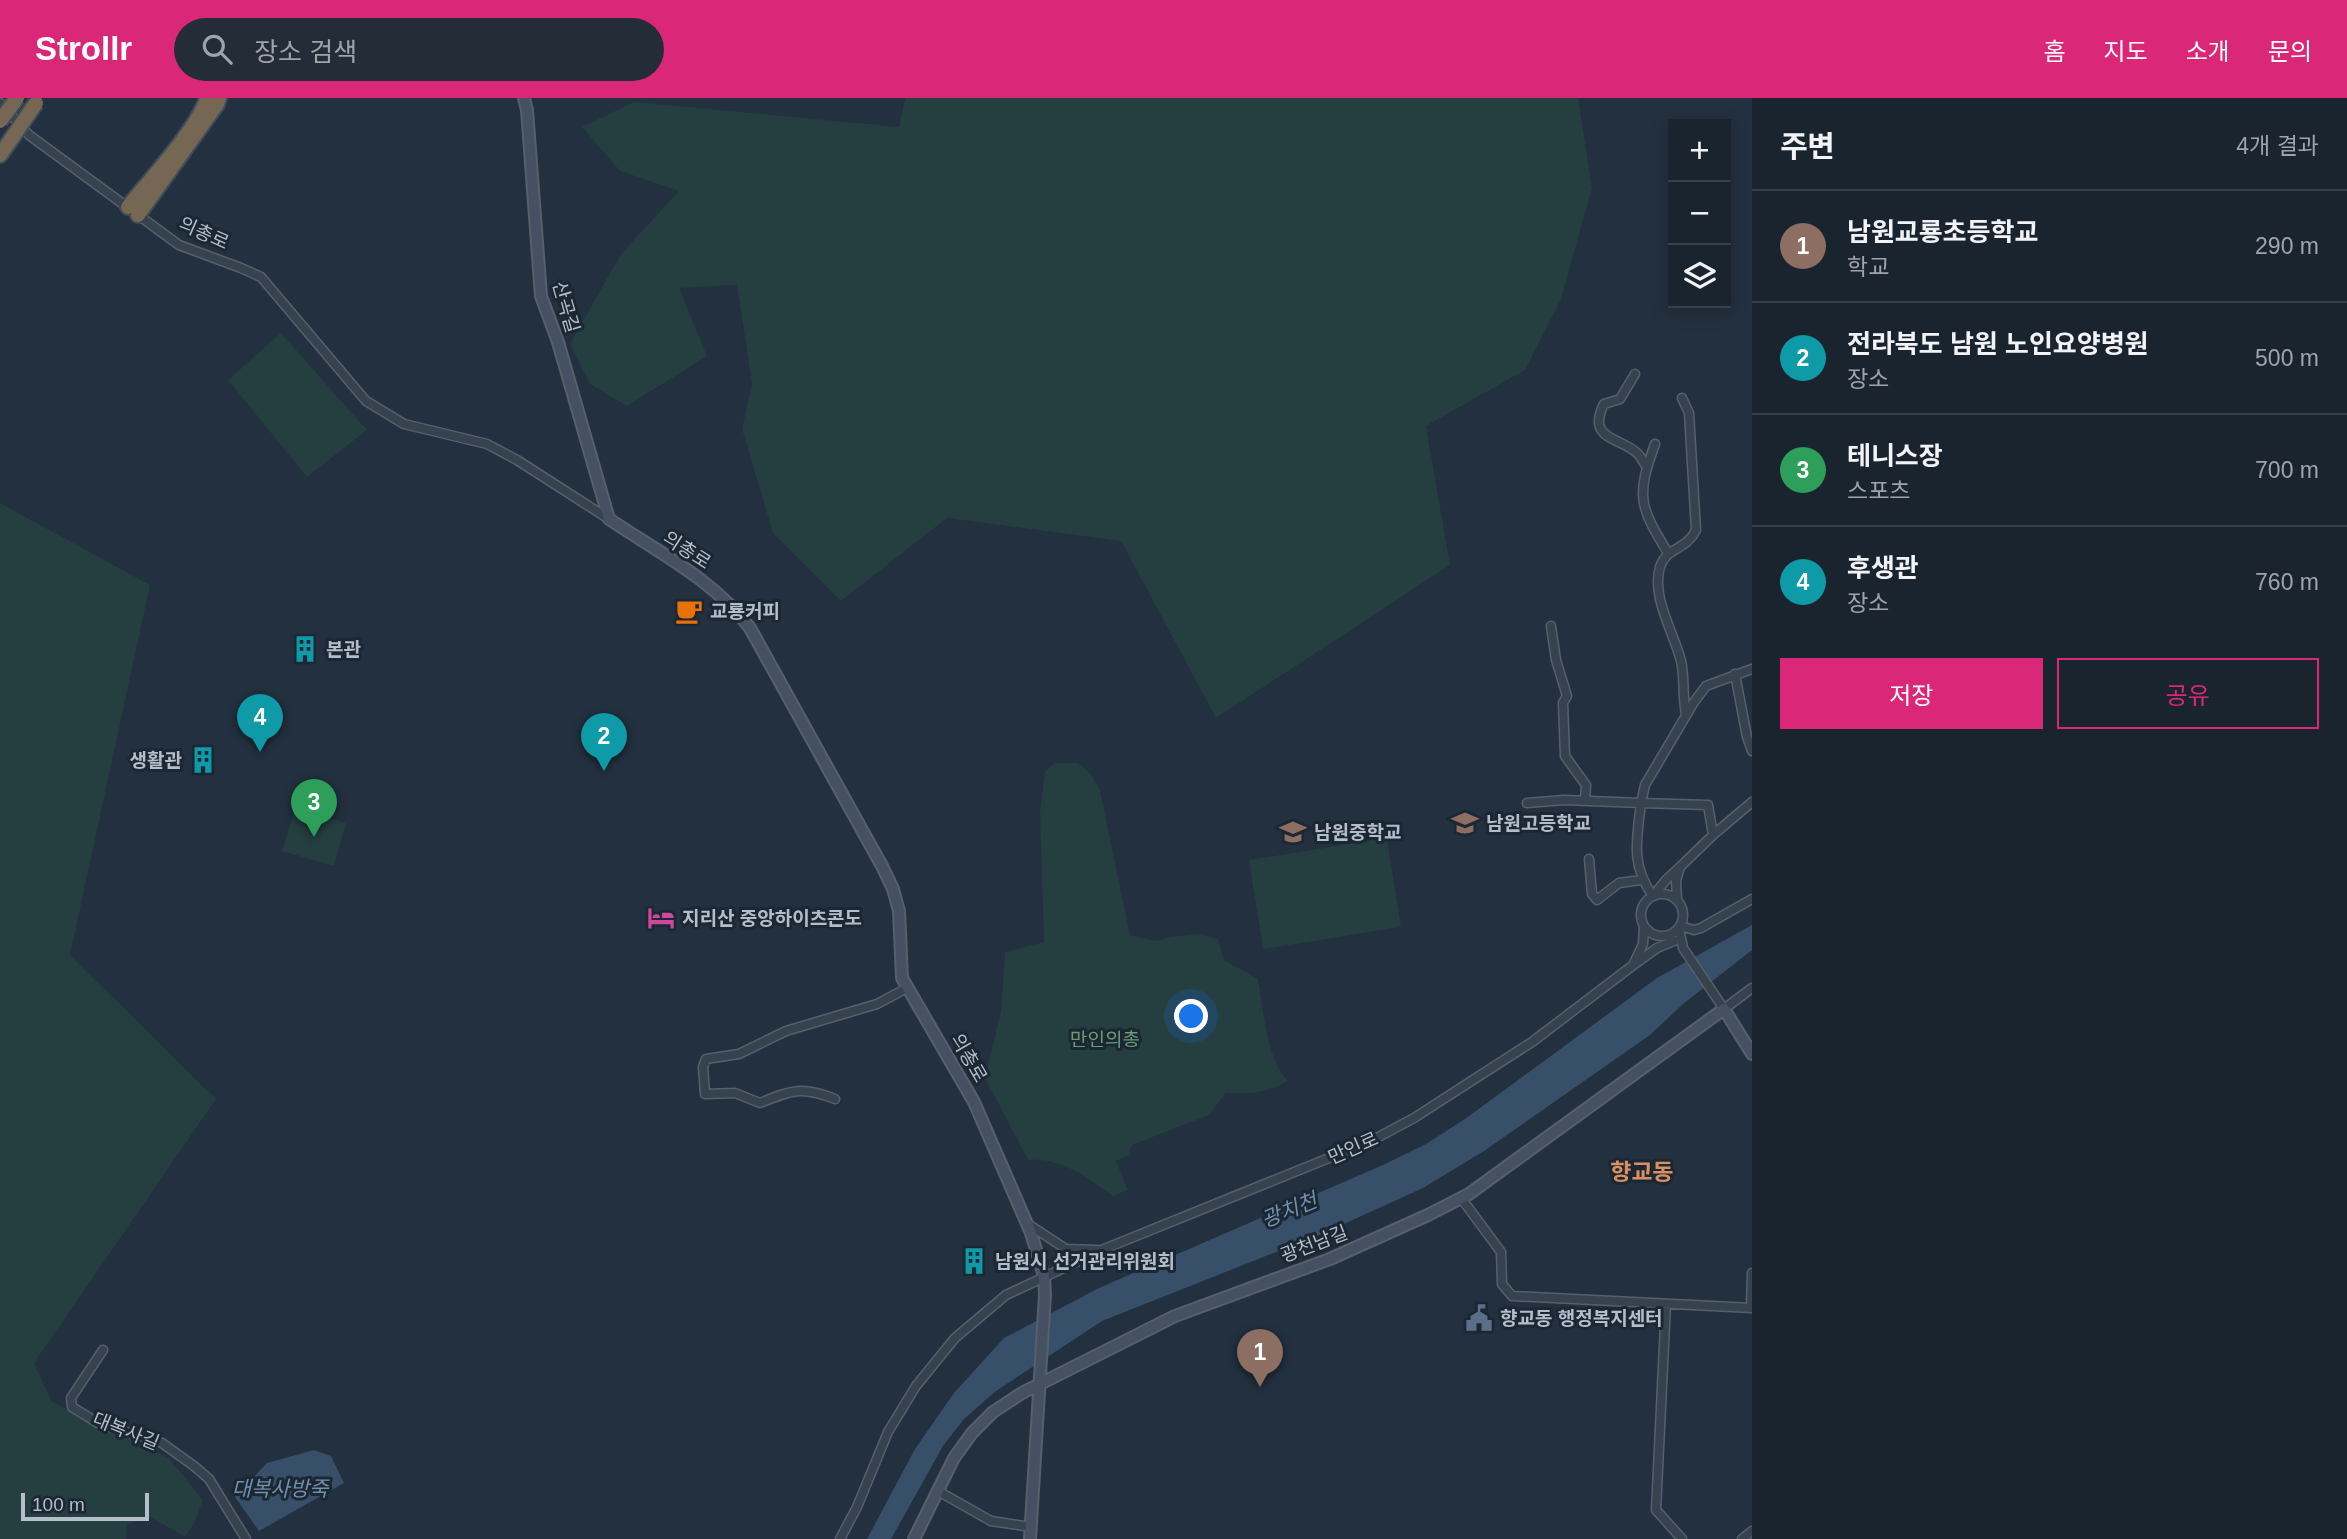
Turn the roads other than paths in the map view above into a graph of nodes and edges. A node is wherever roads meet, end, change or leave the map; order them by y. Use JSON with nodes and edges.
{"nodes":[{"id":1,"x":17,"y":98,"type":"edge"},
{"id":2,"x":207,"y":98,"type":"edge"},
{"id":3,"x":219,"y":98,"type":"edge"},
{"id":4,"x":524,"y":98,"type":"edge"},
{"id":5,"x":38,"y":100,"type":"edge"},
{"id":6,"x":0,"y":103,"type":"edge"},
{"id":7,"x":0,"y":121,"type":"edge"},
{"id":8,"x":0,"y":155,"type":"edge"},
{"id":9,"x":133,"y":211,"type":"junction"},
{"id":10,"x":1635,"y":374,"type":"dead end"},
{"id":11,"x":1682,"y":398,"type":"dead end"},
{"id":12,"x":1655,"y":444,"type":"dead end"},
{"id":13,"x":1647,"y":467,"type":"junction"},
{"id":14,"x":609,"y":519,"type":"junction"},
{"id":15,"x":1668,"y":553,"type":"junction"},
{"id":16,"x":1551,"y":626,"type":"dead end"},
{"id":17,"x":1752,"y":670,"type":"edge"},
{"id":18,"x":1735,"y":674,"type":"junction"},
{"id":19,"x":1686,"y":714,"type":"junction"},
{"id":20,"x":1752,"y":751,"type":"edge"},
{"id":21,"x":1585,"y":801,"type":"junction"},
{"id":22,"x":1752,"y":802,"type":"edge"},
{"id":23,"x":1527,"y":803,"type":"dead end"},
{"id":24,"x":1641,"y":803,"type":"junction"},
{"id":25,"x":1713,"y":835,"type":"junction"},
{"id":26,"x":1589,"y":859,"type":"dead end"},
{"id":27,"x":1680,"y":867,"type":"junction"},
{"id":28,"x":1641,"y":880,"type":"junction"},
{"id":29,"x":1653,"y":896,"type":"junction"},
{"id":30,"x":1752,"y":898,"type":"edge"},
{"id":31,"x":1677,"y":899,"type":"junction"},
{"id":32,"x":1681,"y":924,"type":"junction"},
{"id":33,"x":1644,"y":925,"type":"junction"},
{"id":34,"x":1665,"y":935,"type":"junction"},
{"id":35,"x":1674,"y":941,"type":"junction"},
{"id":36,"x":1657,"y":948,"type":"junction"},
{"id":37,"x":1684,"y":948,"type":"junction"},
{"id":38,"x":1632,"y":965,"type":"junction"},
{"id":39,"x":907,"y":988,"type":"junction"},
{"id":40,"x":1752,"y":988,"type":"edge"},
{"id":41,"x":1721,"y":1006,"type":"junction"},
{"id":42,"x":1752,"y":1054,"type":"edge"},
{"id":43,"x":835,"y":1100,"type":"dead end"},
{"id":44,"x":1461,"y":1198,"type":"junction"},
{"id":45,"x":1028,"y":1224,"type":"junction"},
{"id":46,"x":1104,"y":1249,"type":"junction"},
{"id":47,"x":1752,"y":1273,"type":"edge"},
{"id":48,"x":1044,"y":1276,"type":"junction"},
{"id":49,"x":1666,"y":1304,"type":"junction"},
{"id":50,"x":1751,"y":1308,"type":"edge"},
{"id":51,"x":103,"y":1350,"type":"dead end"},
{"id":52,"x":1039,"y":1380,"type":"junction"},
{"id":53,"x":938,"y":1491,"type":"junction"},
{"id":54,"x":1031,"y":1527,"type":"junction"},
{"id":55,"x":1752,"y":1531,"type":"edge"},
{"id":56,"x":246,"y":1539,"type":"edge"},
{"id":57,"x":840,"y":1539,"type":"edge"},
{"id":58,"x":914,"y":1539,"type":"edge"},
{"id":59,"x":1030,"y":1539,"type":"edge"},
{"id":60,"x":1682,"y":1539,"type":"edge"},
{"id":61,"x":1742,"y":1539,"type":"edge"}],
"edges":[{"from":1,"to":7,"type":"highway","bridge":true},
{"from":2,"to":9,"type":"highway"},
{"from":3,"to":9,"type":"highway"},
{"from":4,"to":14,"type":"street","name":"산곡길"},
{"from":5,"to":8,"type":"highway","bridge":true},
{"from":6,"to":9,"type":"street","name":"의총로"},
{"from":9,"to":14,"type":"street","name":"의총로"},
{"from":10,"to":13,"type":"street"},
{"from":11,"to":15,"type":"street"},
{"from":12,"to":13,"type":"street"},
{"from":13,"to":15,"type":"street"},
{"from":14,"to":39,"type":"street","name":"의총로"},
{"from":15,"to":19,"type":"street"},
{"from":16,"to":21,"type":"street"},
{"from":17,"to":18,"type":"street"},
{"from":18,"to":19,"type":"street"},
{"from":18,"to":20,"type":"street"},
{"from":19,"to":24,"type":"street"},
{"from":21,"to":23,"type":"street"},
{"from":21,"to":24,"type":"street"},
{"from":22,"to":25,"type":"street"},
{"from":24,"to":25,"type":"street"},
{"from":24,"to":28,"type":"street"},
{"from":25,"to":27,"type":"street"},
{"from":26,"to":28,"type":"street"},
{"from":27,"to":29,"type":"street"},
{"from":27,"to":31,"type":"street"},
{"from":28,"to":29,"type":"street"},
{"from":29,"to":31,"type":"street"},
{"from":29,"to":33,"type":"street"},
{"from":30,"to":32,"type":"street"},
{"from":31,"to":32,"type":"street"},
{"from":32,"to":34,"type":"street"},
{"from":32,"to":37,"type":"street"},
{"from":33,"to":34,"type":"street"},
{"from":33,"to":38,"type":"street"},
{"from":34,"to":35,"type":"street"},
{"from":34,"to":36,"type":"street"},
{"from":35,"to":36,"type":"street","name":"만인로"},
{"from":35,"to":37,"type":"street"},
{"from":36,"to":38,"type":"street","name":"만인로"},
{"from":37,"to":41,"type":"street"},
{"from":38,"to":46,"type":"street","name":"만인로"},
{"from":39,"to":43,"type":"street"},
{"from":39,"to":45,"type":"street","name":"의총로"},
{"from":40,"to":41,"type":"street","name":"광천남길"},
{"from":41,"to":42,"type":"street"},
{"from":41,"to":44,"type":"street","name":"광천남길"},
{"from":44,"to":49,"type":"street"},
{"from":44,"to":52,"type":"street","name":"광천남길"},
{"from":45,"to":46,"type":"street"},
{"from":45,"to":48,"type":"street","name":"의총로"},
{"from":46,"to":48,"type":"street","name":"만인로"},
{"from":47,"to":50,"type":"street"},
{"from":48,"to":52,"type":"street","name":"의총로"},
{"from":48,"to":57,"type":"street","name":"만인로"},
{"from":49,"to":50,"type":"street"},
{"from":49,"to":60,"type":"street"},
{"from":51,"to":56,"type":"street","name":"대복사길"},
{"from":52,"to":53,"type":"street","name":"광천남길"},
{"from":52,"to":54,"type":"street"},
{"from":53,"to":54,"type":"street"},
{"from":53,"to":58,"type":"street","name":"광천남길"},
{"from":54,"to":59,"type":"street"},
{"from":55,"to":61,"type":"street"}]}
